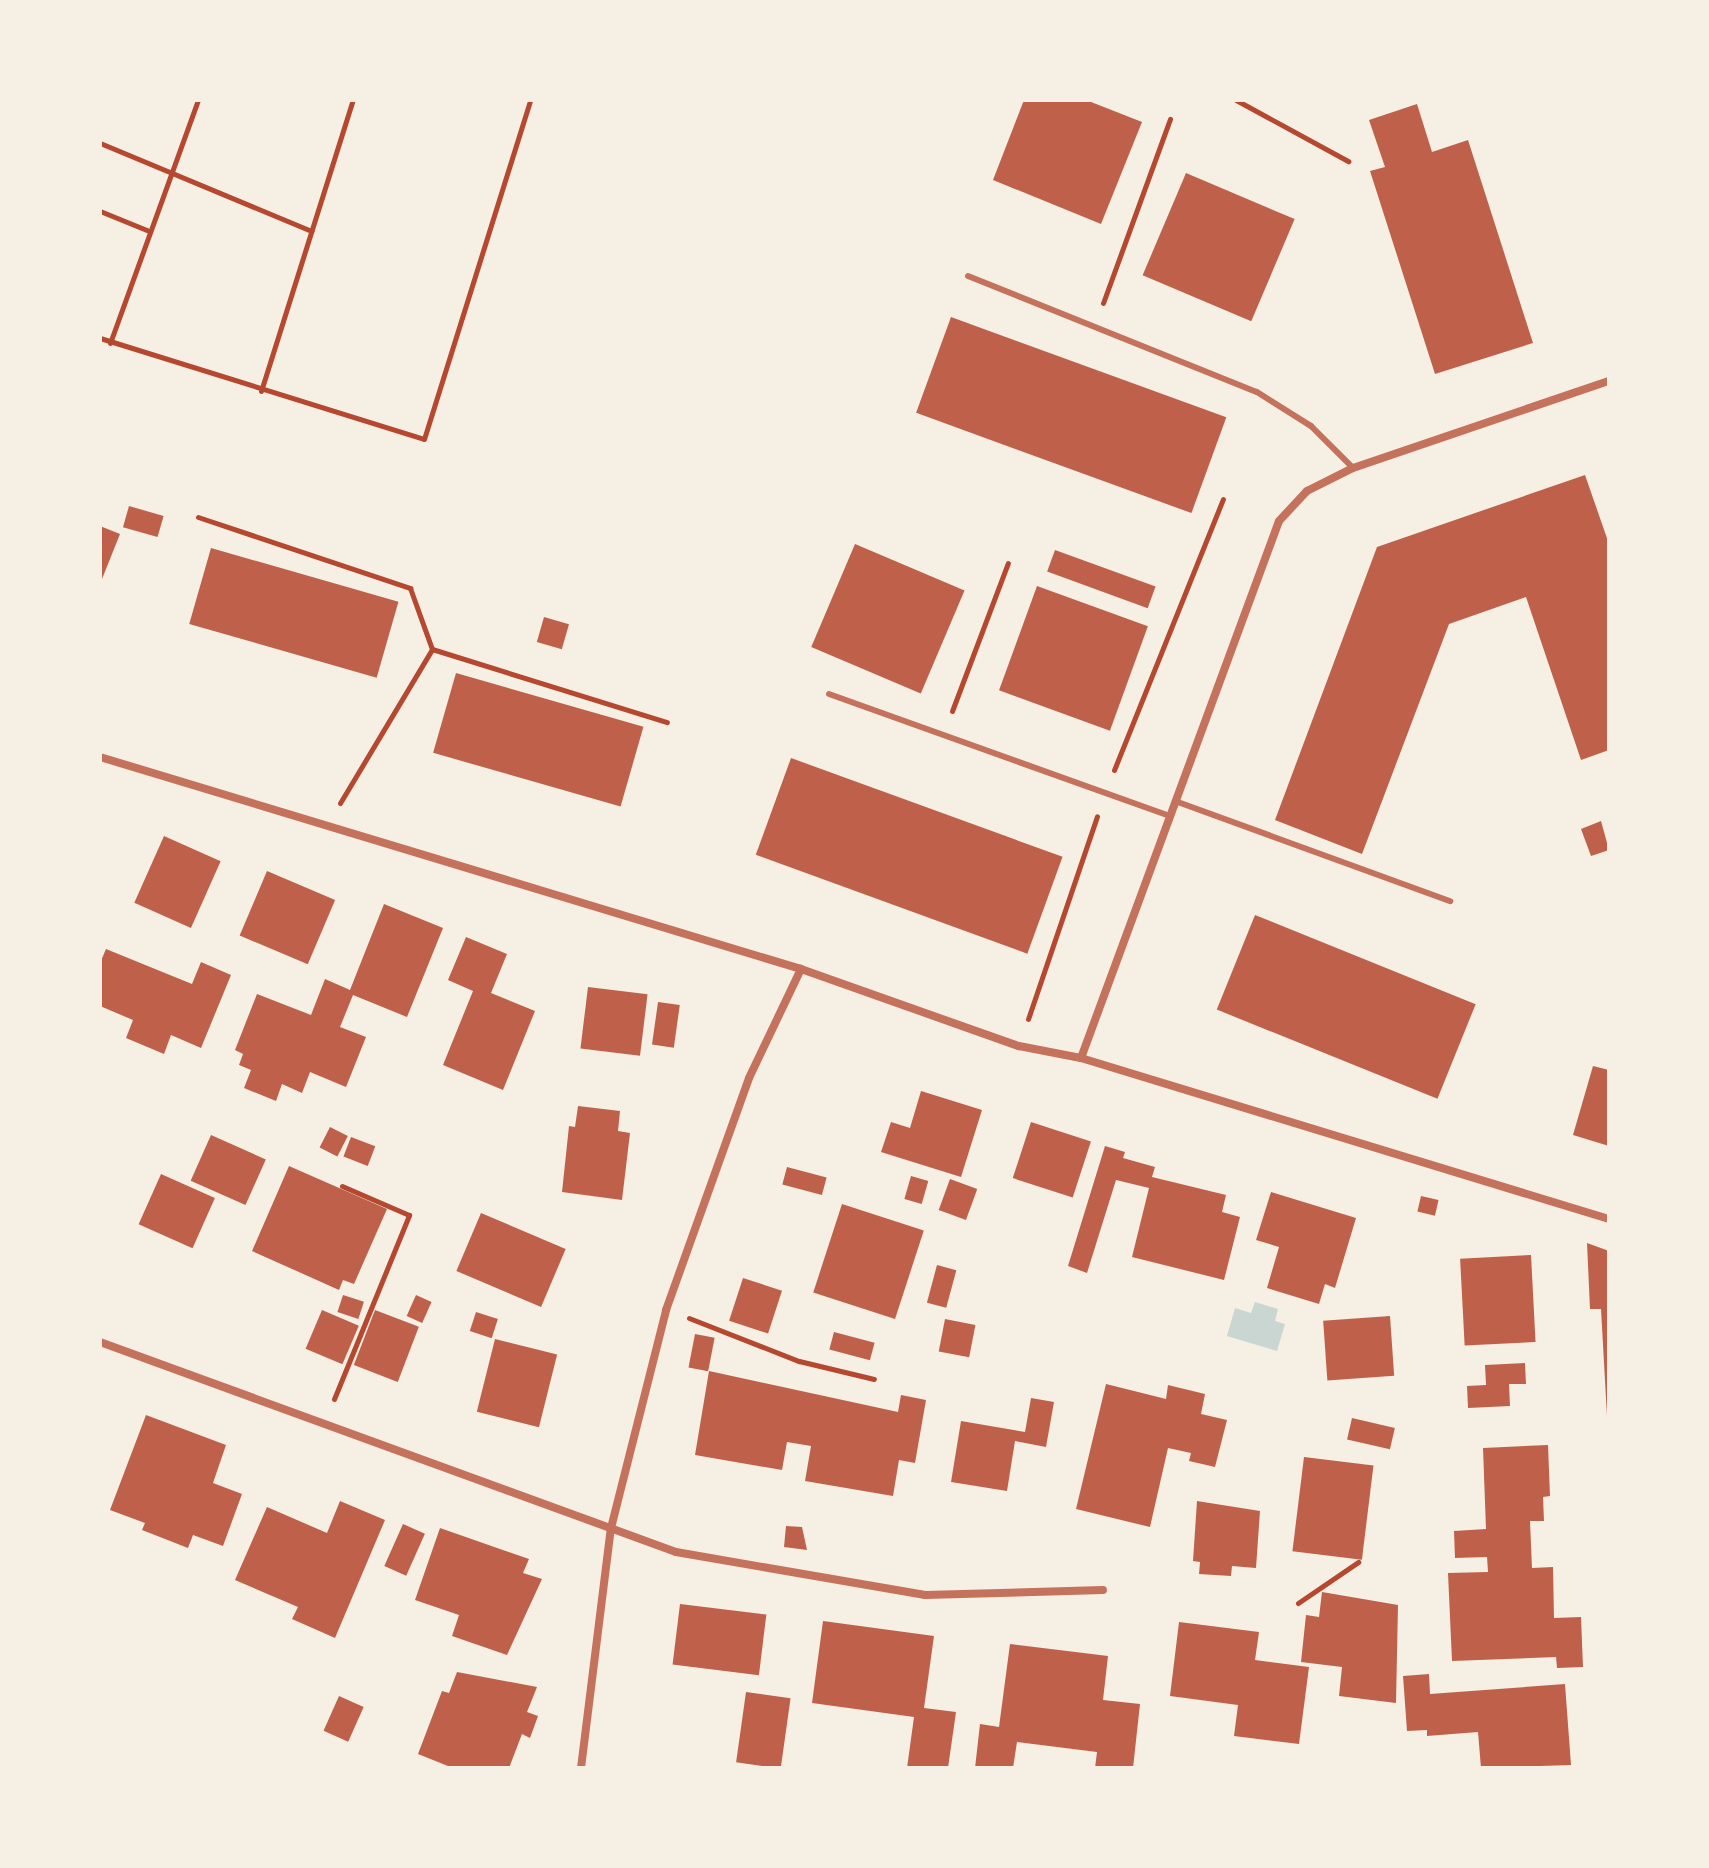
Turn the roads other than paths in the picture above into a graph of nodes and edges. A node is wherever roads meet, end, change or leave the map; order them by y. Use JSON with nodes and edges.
{"nodes":[{"id":1,"x":968,"y":276,"type":"dead end"},
{"id":2,"x":1609,"y":381,"type":"edge"},
{"id":3,"x":1353,"y":468,"type":"junction"},
{"id":4,"x":829,"y":694,"type":"dead end"},
{"id":5,"x":100,"y":757,"type":"edge"},
{"id":6,"x":1175,"y":801,"type":"junction"},
{"id":7,"x":1170,"y":816,"type":"junction"},
{"id":8,"x":1450,"y":901,"type":"dead end"},
{"id":9,"x":801,"y":969,"type":"junction"},
{"id":10,"x":1081,"y":1058,"type":"junction"},
{"id":11,"x":1609,"y":1219,"type":"edge"},
{"id":12,"x":100,"y":1342,"type":"edge"},
{"id":13,"x":611,"y":1528,"type":"junction"},
{"id":14,"x":1103,"y":1590,"type":"dead end"},
{"id":15,"x":581,"y":1768,"type":"edge"}],
"edges":[{"from":1,"to":3,"type":"lane"},
{"from":2,"to":3,"type":"street"},
{"from":3,"to":6,"type":"street"},
{"from":4,"to":7,"type":"lane"},
{"from":5,"to":9,"type":"street"},
{"from":6,"to":7,"type":"street"},
{"from":6,"to":8,"type":"lane"},
{"from":7,"to":10,"type":"street"},
{"from":9,"to":10,"type":"street"},
{"from":9,"to":13,"type":"street"},
{"from":10,"to":11,"type":"street"},
{"from":12,"to":13,"type":"street"},
{"from":13,"to":14,"type":"street"},
{"from":13,"to":15,"type":"street"}]}
